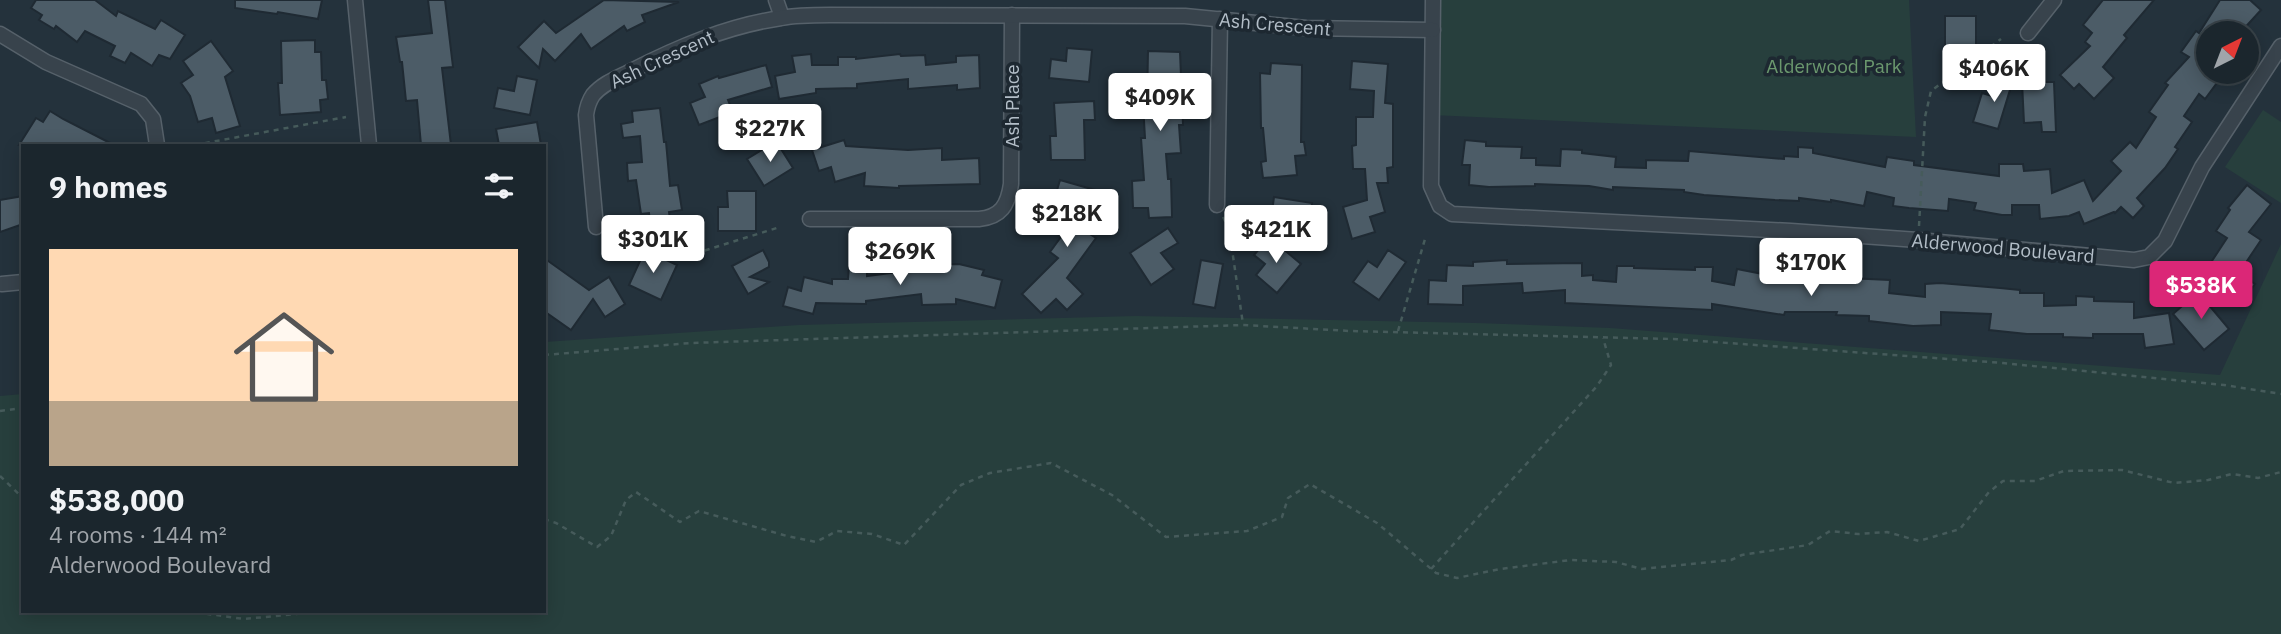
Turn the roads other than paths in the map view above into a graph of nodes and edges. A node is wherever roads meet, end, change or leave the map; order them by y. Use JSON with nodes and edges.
{"nodes":[{"id":1,"x":355,"y":0,"type":"edge"},
{"id":2,"x":776,"y":0,"type":"edge"},
{"id":3,"x":1433,"y":0,"type":"edge"},
{"id":4,"x":2054,"y":0,"type":"edge"},
{"id":5,"x":1012,"y":15,"type":"junction"},
{"id":6,"x":782,"y":17,"type":"junction"},
{"id":7,"x":1220,"y":19,"type":"junction"},
{"id":8,"x":1433,"y":30,"type":"junction"},
{"id":9,"x":2028,"y":33,"type":"dead end"},
{"id":10,"x":0,"y":34,"type":"edge"},
{"id":11,"x":2281,"y":46,"type":"edge"},
{"id":12,"x":157,"y":144,"type":"edge"},
{"id":13,"x":369,"y":144,"type":"edge"},
{"id":14,"x":1217,"y":205,"type":"road end"},
{"id":15,"x":810,"y":219,"type":"dead end"},
{"id":16,"x":596,"y":227,"type":"dead end"},
{"id":17,"x":21,"y":282,"type":"edge"},
{"id":18,"x":2,"y":284,"type":"dead end"}],
"edges":[{"from":1,"to":13,"type":"street"},
{"from":2,"to":6,"type":"street"},
{"from":3,"to":8,"type":"street","name":"Alderwood Boulevard"},
{"from":4,"to":9,"type":"street"},
{"from":5,"to":6,"type":"street","name":"Ash Crescent"},
{"from":5,"to":7,"type":"street","name":"Ash Crescent"},
{"from":5,"to":15,"type":"street","name":"Ash Place"},
{"from":6,"to":16,"type":"street","name":"Ash Crescent"},
{"from":7,"to":8,"type":"street","name":"Ash Crescent"},
{"from":7,"to":14,"type":"street"},
{"from":8,"to":11,"type":"street","name":"Alderwood Boulevard"},
{"from":10,"to":12,"type":"street"},
{"from":17,"to":18,"type":"street"}]}
